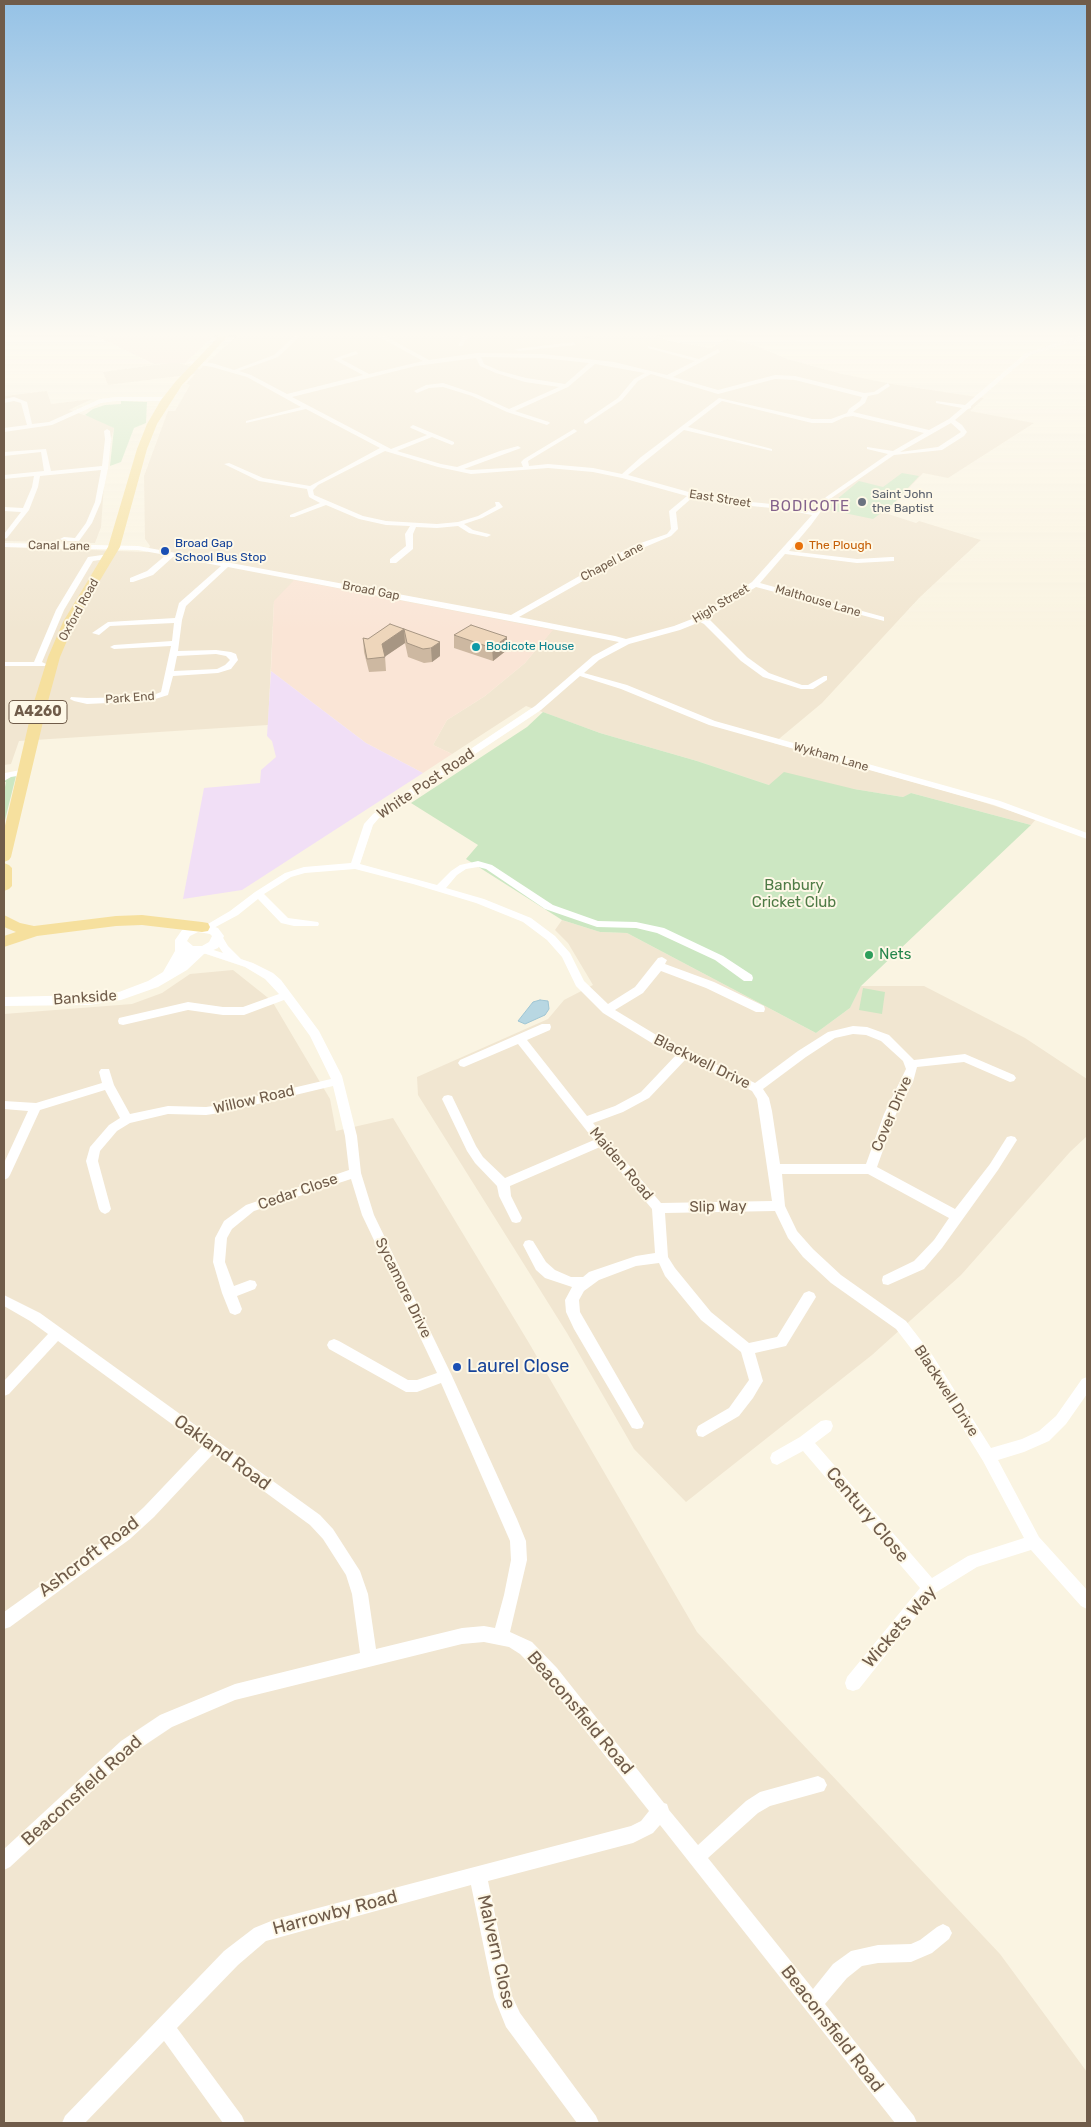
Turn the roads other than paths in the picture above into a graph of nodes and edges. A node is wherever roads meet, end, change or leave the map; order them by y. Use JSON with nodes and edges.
{"nodes":[{"id":1,"x":107,"y":433,"type":"edge"},
{"id":2,"x":148,"y":433,"type":"edge"},
{"id":3,"x":354,"y":433,"type":"edge"},
{"id":4,"x":428,"y":433,"type":"edge"},
{"id":5,"x":570,"y":433,"type":"edge"},
{"id":6,"x":678,"y":433,"type":"edge"},
{"id":7,"x":705,"y":433,"type":"edge"},
{"id":8,"x":927,"y":433,"type":"edge"},
{"id":9,"x":963,"y":433,"type":"edge"},
{"id":10,"x":432,"y":435,"type":"junction"},
{"id":11,"x":452,"y":443,"type":"dead end"},
{"id":12,"x":518,"y":448,"type":"dead end"},
{"id":13,"x":869,"y":448,"type":"dead end"},
{"id":14,"x":388,"y":450,"type":"junction"},
{"id":15,"x":770,"y":450,"type":"dead end"},
{"id":16,"x":4,"y":454,"type":"edge"},
{"id":17,"x":892,"y":454,"type":"junction"},
{"id":18,"x":227,"y":464,"type":"dead end"},
{"id":19,"x":105,"y":468,"type":"junction"},
{"id":20,"x":526,"y":468,"type":"junction"},
{"id":21,"x":457,"y":470,"type":"junction"},
{"id":22,"x":37,"y":474,"type":"junction"},
{"id":23,"x":48,"y":474,"type":"junction"},
{"id":24,"x":623,"y":476,"type":"junction"},
{"id":25,"x":4,"y":477,"type":"edge"},
{"id":26,"x":311,"y":488,"type":"junction"},
{"id":27,"x":691,"y":496,"type":"junction"},
{"id":28,"x":325,"y":503,"type":"junction"},
{"id":29,"x":509,"y":508,"type":"dead end"},
{"id":30,"x":4,"y":509,"type":"edge"},
{"id":31,"x":26,"y":510,"type":"junction"},
{"id":32,"x":815,"y":514,"type":"junction"},
{"id":33,"x":292,"y":516,"type":"dead end"},
{"id":34,"x":459,"y":524,"type":"junction"},
{"id":35,"x":414,"y":525,"type":"junction"},
{"id":36,"x":487,"y":535,"type":"dead end"},
{"id":37,"x":4,"y":540,"type":"edge"},
{"id":38,"x":97,"y":547,"type":"junction"},
{"id":39,"x":111,"y":552,"type":"junction"},
{"id":40,"x":783,"y":552,"type":"junction"},
{"id":41,"x":172,"y":554,"type":"junction"},
{"id":42,"x":91,"y":559,"type":"junction"},
{"id":43,"x":409,"y":559,"type":"dead end"},
{"id":44,"x":891,"y":559,"type":"dead end"},
{"id":45,"x":228,"y":563,"type":"junction"},
{"id":46,"x":133,"y":580,"type":"dead end"},
{"id":47,"x":755,"y":584,"type":"junction"},
{"id":48,"x":512,"y":618,"type":"junction"},
{"id":49,"x":700,"y":619,"type":"junction"},
{"id":50,"x":881,"y":619,"type":"dead end"},
{"id":51,"x":178,"y":620,"type":"junction"},
{"id":52,"x":96,"y":633,"type":"dead end"},
{"id":53,"x":626,"y":642,"type":"junction"},
{"id":54,"x":175,"y":643,"type":"junction"},
{"id":55,"x":114,"y":647,"type":"dead end"},
{"id":56,"x":174,"y":654,"type":"junction"},
{"id":57,"x":4,"y":664,"type":"edge"},
{"id":58,"x":37,"y":664,"type":"junction"},
{"id":59,"x":53,"y":664,"type":"junction"},
{"id":60,"x":577,"y":673,"type":"junction"},
{"id":61,"x":170,"y":674,"type":"junction"},
{"id":62,"x":824,"y":678,"type":"dead end"},
{"id":63,"x":74,"y":699,"type":"dead end"},
{"id":64,"x":26,"y":772,"type":"junction"},
{"id":65,"x":4,"y":778,"type":"edge"},
{"id":66,"x":1087,"y":836,"type":"edge"},
{"id":67,"x":6,"y":841,"type":"edge"},
{"id":68,"x":4,"y":857,"type":"edge"},
{"id":69,"x":355,"y":866,"type":"junction"},
{"id":70,"x":4,"y":868,"type":"edge"},
{"id":71,"x":4,"y":886,"type":"edge"},
{"id":72,"x":439,"y":889,"type":"junction"},
{"id":73,"x":258,"y":894,"type":"junction"},
{"id":74,"x":234,"y":913,"type":"junction"},
{"id":75,"x":4,"y":920,"type":"edge"},
{"id":76,"x":159,"y":922,"type":"junction"},
{"id":77,"x":314,"y":924,"type":"dead end"},
{"id":78,"x":204,"y":928,"type":"junction"},
{"id":79,"x":35,"y":931,"type":"junction"},
{"id":80,"x":218,"y":937,"type":"junction"},
{"id":81,"x":4,"y":942,"type":"edge"},
{"id":82,"x":182,"y":942,"type":"junction"},
{"id":83,"x":202,"y":950,"type":"junction"},
{"id":84,"x":240,"y":961,"type":"junction"},
{"id":85,"x":163,"y":978,"type":"junction"},
{"id":86,"x":748,"y":978,"type":"dead end"},
{"id":87,"x":287,"y":995,"type":"junction"},
{"id":88,"x":4,"y":1002,"type":"edge"},
{"id":89,"x":760,"y":1009,"type":"dead end"},
{"id":90,"x":607,"y":1010,"type":"junction"},
{"id":91,"x":123,"y":1021,"type":"dead end"},
{"id":92,"x":546,"y":1027,"type":"dead end"},
{"id":93,"x":519,"y":1038,"type":"junction"},
{"id":94,"x":684,"y":1054,"type":"junction"},
{"id":95,"x":464,"y":1063,"type":"dead end"},
{"id":96,"x":910,"y":1064,"type":"junction"},
{"id":97,"x":105,"y":1072,"type":"dead end"},
{"id":98,"x":1010,"y":1078,"type":"dead end"},
{"id":99,"x":338,"y":1081,"type":"junction"},
{"id":100,"x":108,"y":1085,"type":"junction"},
{"id":101,"x":756,"y":1088,"type":"junction"},
{"id":102,"x":448,"y":1098,"type":"dead end"},
{"id":103,"x":6,"y":1105,"type":"dead end"},
{"id":104,"x":36,"y":1107,"type":"junction"},
{"id":105,"x":126,"y":1119,"type":"junction"},
{"id":106,"x":585,"y":1122,"type":"junction"},
{"id":107,"x":1010,"y":1140,"type":"dead end"},
{"id":108,"x":602,"y":1141,"type":"junction"},
{"id":109,"x":775,"y":1169,"type":"junction"},
{"id":110,"x":870,"y":1169,"type":"junction"},
{"id":111,"x":355,"y":1173,"type":"junction"},
{"id":112,"x":4,"y":1175,"type":"edge"},
{"id":113,"x":503,"y":1184,"type":"junction"},
{"id":114,"x":778,"y":1206,"type":"junction"},
{"id":115,"x":658,"y":1208,"type":"junction"},
{"id":116,"x":105,"y":1209,"type":"dead end"},
{"id":117,"x":956,"y":1216,"type":"junction"},
{"id":118,"x":516,"y":1218,"type":"dead end"},
{"id":119,"x":529,"y":1245,"type":"dead end"},
{"id":120,"x":662,"y":1257,"type":"junction"},
{"id":121,"x":888,"y":1280,"type":"dead end"},
{"id":122,"x":586,"y":1282,"type":"junction"},
{"id":123,"x":250,"y":1285,"type":"dead end"},
{"id":124,"x":229,"y":1293,"type":"junction"},
{"id":125,"x":809,"y":1297,"type":"dead end"},
{"id":126,"x":4,"y":1300,"type":"edge"},
{"id":127,"x":235,"y":1308,"type":"dead end"},
{"id":128,"x":57,"y":1333,"type":"junction"},
{"id":129,"x":334,"y":1345,"type":"dead end"},
{"id":130,"x":747,"y":1349,"type":"junction"},
{"id":131,"x":445,"y":1376,"type":"junction"},
{"id":132,"x":1087,"y":1383,"type":"edge"},
{"id":133,"x":4,"y":1390,"type":"edge"},
{"id":134,"x":637,"y":1423,"type":"dead end"},
{"id":135,"x":826,"y":1426,"type":"dead end"},
{"id":136,"x":703,"y":1431,"type":"dead end"},
{"id":137,"x":805,"y":1442,"type":"junction"},
{"id":138,"x":212,"y":1445,"type":"junction"},
{"id":139,"x":988,"y":1456,"type":"junction"},
{"id":140,"x":777,"y":1458,"type":"dead end"},
{"id":141,"x":1034,"y":1542,"type":"junction"},
{"id":142,"x":930,"y":1588,"type":"junction"},
{"id":143,"x":1084,"y":1598,"type":"edge"},
{"id":144,"x":4,"y":1621,"type":"edge"},
{"id":145,"x":500,"y":1638,"type":"junction"},
{"id":146,"x":369,"y":1658,"type":"junction"},
{"id":147,"x":853,"y":1683,"type":"dead end"},
{"id":148,"x":818,"y":1785,"type":"dead end"},
{"id":149,"x":661,"y":1810,"type":"junction"},
{"id":150,"x":696,"y":1858,"type":"junction"},
{"id":151,"x":4,"y":1861,"type":"edge"},
{"id":152,"x":478,"y":1874,"type":"junction"},
{"id":153,"x":943,"y":1933,"type":"dead end"},
{"id":154,"x":813,"y":2004,"type":"junction"},
{"id":155,"x":165,"y":2027,"type":"junction"},
{"id":156,"x":72,"y":2123,"type":"edge"},
{"id":157,"x":235,"y":2123,"type":"edge"},
{"id":158,"x":590,"y":2123,"type":"edge"},
{"id":159,"x":907,"y":2123,"type":"edge"}],
"edges":[{"from":1,"to":19,"type":"street"},
{"from":2,"to":39,"type":"main road","name":"Oxford Road","number":"A4260"},
{"from":3,"to":14,"type":"street","name":"East Street"},
{"from":4,"to":10,"type":"street"},
{"from":5,"to":20,"type":"street"},
{"from":6,"to":24,"type":"street"},
{"from":7,"to":15,"type":"street"},
{"from":8,"to":17,"type":"street","name":"High Street"},
{"from":9,"to":17,"type":"street"},
{"from":10,"to":11,"type":"street"},
{"from":10,"to":14,"type":"street"},
{"from":12,"to":21,"type":"street"},
{"from":13,"to":17,"type":"street"},
{"from":14,"to":21,"type":"street","name":"East Street"},
{"from":14,"to":26,"type":"street"},
{"from":16,"to":23,"type":"street"},
{"from":17,"to":32,"type":"street","name":"High Street"},
{"from":18,"to":26,"type":"street"},
{"from":19,"to":23,"type":"street"},
{"from":19,"to":37,"type":"street"},
{"from":20,"to":21,"type":"street","name":"East Street"},
{"from":20,"to":24,"type":"street","name":"East Street"},
{"from":22,"to":23,"type":"street"},
{"from":22,"to":25,"type":"street"},
{"from":22,"to":31,"type":"street"},
{"from":24,"to":27,"type":"street","name":"East Street"},
{"from":26,"to":28,"type":"street"},
{"from":27,"to":32,"type":"street","name":"East Street"},
{"from":27,"to":48,"type":"street","name":"Chapel Lane"},
{"from":28,"to":33,"type":"street"},
{"from":28,"to":35,"type":"street"},
{"from":29,"to":34,"type":"street"},
{"from":30,"to":31,"type":"street"},
{"from":31,"to":37,"type":"street"},
{"from":32,"to":40,"type":"street","name":"High Street"},
{"from":34,"to":35,"type":"street"},
{"from":34,"to":36,"type":"street"},
{"from":35,"to":43,"type":"street"},
{"from":37,"to":38,"type":"street","name":"Canal Lane"},
{"from":38,"to":39,"type":"street","name":"Canal Lane"},
{"from":38,"to":42,"type":"street"},
{"from":39,"to":41,"type":"street","name":"Broad Gap"},
{"from":39,"to":42,"type":"street"},
{"from":39,"to":59,"type":"main road","name":"Oxford Road","number":"A4260"},
{"from":40,"to":44,"type":"street"},
{"from":40,"to":47,"type":"street","name":"High Street"},
{"from":41,"to":45,"type":"street","name":"Broad Gap"},
{"from":41,"to":46,"type":"street"},
{"from":42,"to":58,"type":"street"},
{"from":45,"to":48,"type":"street","name":"Broad Gap"},
{"from":45,"to":51,"type":"street","name":"Park End"},
{"from":47,"to":49,"type":"street","name":"High Street"},
{"from":47,"to":50,"type":"street","name":"Malthouse Lane"},
{"from":48,"to":53,"type":"street","name":"Broad Gap"},
{"from":49,"to":53,"type":"street","name":"High Street"},
{"from":49,"to":62,"type":"street"},
{"from":51,"to":52,"type":"street"},
{"from":51,"to":54,"type":"street","name":"Park End"},
{"from":53,"to":60,"type":"street","name":"High Street"},
{"from":54,"to":55,"type":"street"},
{"from":54,"to":56,"type":"street","name":"Park End"},
{"from":56,"to":61,"type":"street","name":"Park End"},
{"from":56,"to":61,"type":"street","name":"Park End"},
{"from":57,"to":58,"type":"street"},
{"from":58,"to":59,"type":"street"},
{"from":59,"to":64,"type":"main road","name":"Oxford Road","number":"A4260"},
{"from":60,"to":66,"type":"street","name":"Wykham Lane"},
{"from":60,"to":69,"type":"street","name":"White Post Road"},
{"from":61,"to":63,"type":"street","name":"Park End"},
{"from":64,"to":65,"type":"street"},
{"from":64,"to":67,"type":"main road","name":"Oxford Road","number":"A4260"},
{"from":67,"to":68,"type":"main road","name":"Oxford Road","number":"A4260"},
{"from":69,"to":72,"type":"street","name":"Blackwell Drive"},
{"from":69,"to":73,"type":"street"},
{"from":70,"to":71,"type":"main road"},
{"from":72,"to":86,"type":"street"},
{"from":72,"to":90,"type":"street","name":"Blackwell Drive"},
{"from":73,"to":74,"type":"street"},
{"from":73,"to":77,"type":"street"},
{"from":74,"to":78,"type":"street"},
{"from":74,"to":80,"type":"street"},
{"from":75,"to":79,"type":"main road"},
{"from":76,"to":78,"type":"main road"},
{"from":76,"to":79,"type":"main road"},
{"from":76,"to":82,"type":"main road"},
{"from":78,"to":80,"type":"street"},
{"from":78,"to":82,"type":"street"},
{"from":79,"to":81,"type":"main road"},
{"from":80,"to":83,"type":"street","name":"Bankside"},
{"from":80,"to":84,"type":"street","name":"Sycamore Drive"},
{"from":82,"to":83,"type":"street"},
{"from":82,"to":85,"type":"street","name":"Bankside"},
{"from":83,"to":84,"type":"street","name":"Sycamore Drive"},
{"from":83,"to":85,"type":"street","name":"Bankside"},
{"from":84,"to":87,"type":"street","name":"Sycamore Drive"},
{"from":85,"to":88,"type":"street","name":"Bankside"},
{"from":87,"to":91,"type":"street"},
{"from":87,"to":99,"type":"street","name":"Sycamore Drive"},
{"from":89,"to":90,"type":"street"},
{"from":90,"to":94,"type":"street","name":"Blackwell Drive"},
{"from":92,"to":93,"type":"street"},
{"from":93,"to":95,"type":"street"},
{"from":93,"to":106,"type":"street","name":"Maiden Road"},
{"from":94,"to":101,"type":"street","name":"Blackwell Drive"},
{"from":94,"to":106,"type":"street"},
{"from":96,"to":98,"type":"street"},
{"from":96,"to":101,"type":"street","name":"Cover Drive"},
{"from":96,"to":110,"type":"street","name":"Cover Drive"},
{"from":97,"to":100,"type":"street"},
{"from":99,"to":105,"type":"street","name":"Willow Road"},
{"from":99,"to":111,"type":"street","name":"Sycamore Drive"},
{"from":100,"to":104,"type":"street"},
{"from":100,"to":105,"type":"street"},
{"from":101,"to":109,"type":"street","name":"Blackwell Drive"},
{"from":102,"to":113,"type":"street"},
{"from":103,"to":104,"type":"street"},
{"from":104,"to":112,"type":"street"},
{"from":105,"to":116,"type":"street","name":"Willow Road"},
{"from":106,"to":108,"type":"street","name":"Maiden Road"},
{"from":107,"to":117,"type":"street"},
{"from":108,"to":113,"type":"street"},
{"from":108,"to":115,"type":"street","name":"Maiden Road"},
{"from":109,"to":110,"type":"street"},
{"from":109,"to":114,"type":"street","name":"Blackwell Drive"},
{"from":110,"to":117,"type":"street"},
{"from":111,"to":124,"type":"street","name":"Cedar Close"},
{"from":111,"to":131,"type":"street","name":"Sycamore Drive"},
{"from":113,"to":118,"type":"street"},
{"from":114,"to":115,"type":"street","name":"Slip Way"},
{"from":114,"to":139,"type":"street","name":"Blackwell Drive"},
{"from":115,"to":120,"type":"street","name":"Maiden Road"},
{"from":117,"to":121,"type":"street"},
{"from":119,"to":122,"type":"street"},
{"from":120,"to":122,"type":"street"},
{"from":120,"to":130,"type":"street","name":"Maiden Road"},
{"from":122,"to":134,"type":"street"},
{"from":123,"to":124,"type":"street"},
{"from":124,"to":127,"type":"street","name":"Cedar Close"},
{"from":125,"to":130,"type":"street"},
{"from":126,"to":128,"type":"street","name":"Oakland Road"},
{"from":128,"to":133,"type":"street"},
{"from":128,"to":138,"type":"street","name":"Oakland Road"},
{"from":129,"to":131,"type":"street"},
{"from":130,"to":136,"type":"street"},
{"from":131,"to":145,"type":"street","name":"Sycamore Drive"},
{"from":132,"to":139,"type":"street"},
{"from":135,"to":137,"type":"street"},
{"from":137,"to":140,"type":"street"},
{"from":137,"to":142,"type":"street","name":"Century Close"},
{"from":138,"to":144,"type":"street","name":"Ashcroft Road"},
{"from":138,"to":146,"type":"street","name":"Oakland Road"},
{"from":139,"to":141,"type":"street","name":"Blackwell Drive"},
{"from":141,"to":142,"type":"street","name":"Wickets Way"},
{"from":141,"to":143,"type":"street","name":"Blackwell Drive"},
{"from":142,"to":147,"type":"street","name":"Wickets Way"},
{"from":145,"to":146,"type":"street","name":"Beaconsfield Road"},
{"from":145,"to":149,"type":"street","name":"Beaconsfield Road"},
{"from":146,"to":151,"type":"street","name":"Beaconsfield Road"},
{"from":148,"to":150,"type":"street"},
{"from":149,"to":150,"type":"street","name":"Beaconsfield Road"},
{"from":149,"to":152,"type":"street","name":"Harrowby Road"},
{"from":150,"to":154,"type":"street","name":"Beaconsfield Road"},
{"from":152,"to":155,"type":"street","name":"Harrowby Road"},
{"from":152,"to":158,"type":"street","name":"Malvern Close"},
{"from":153,"to":154,"type":"street"},
{"from":154,"to":159,"type":"street","name":"Beaconsfield Road"},
{"from":155,"to":156,"type":"street","name":"Harrowby Road"},
{"from":155,"to":157,"type":"street"}]}
